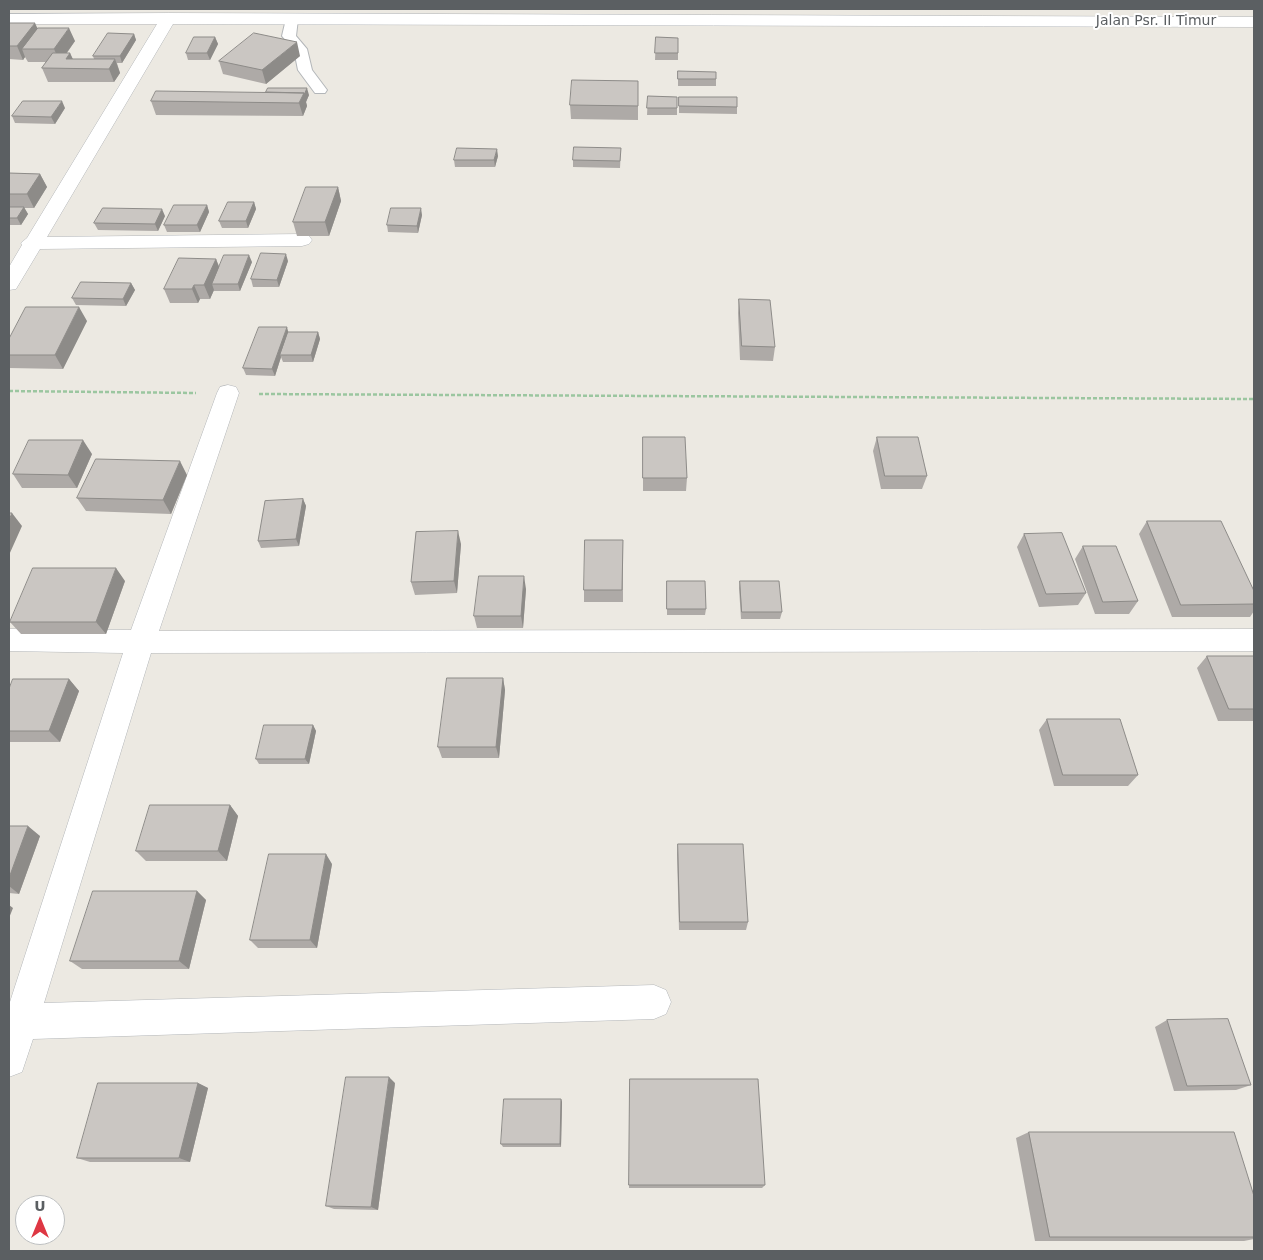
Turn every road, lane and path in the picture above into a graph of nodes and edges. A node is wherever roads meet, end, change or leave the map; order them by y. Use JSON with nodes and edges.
{"nodes":[{"id":1,"x":172,"y":14,"type":"edge"},
{"id":2,"x":9,"y":19,"type":"edge"},
{"id":3,"x":292,"y":19,"type":"junction"},
{"id":4,"x":1254,"y":22,"type":"edge"},
{"id":5,"x":320,"y":90,"type":"dead end"},
{"id":6,"x":302,"y":240,"type":"edge"},
{"id":7,"x":32,"y":243,"type":"junction"},
{"id":8,"x":9,"y":284,"type":"edge"},
{"id":9,"x":9,"y":391,"type":"edge"},
{"id":10,"x":228,"y":393,"type":"junction"},
{"id":11,"x":1254,"y":399,"type":"edge"},
{"id":12,"x":9,"y":640,"type":"edge"},
{"id":13,"x":1254,"y":640,"type":"edge"},
{"id":14,"x":141,"y":642,"type":"junction"},
{"id":15,"x":654,"y":1002,"type":"dead end"},
{"id":16,"x":15,"y":1022,"type":"edge"},
{"id":17,"x":9,"y":1059,"type":"edge"}],
"edges":[{"from":1,"to":2,"type":"street","name":"Jalan Psr. II Timur"},
{"from":1,"to":3,"type":"street","name":"Jalan Psr. II Timur"},
{"from":1,"to":7,"type":"street"},
{"from":3,"to":4,"type":"street","name":"Jalan Psr. II Timur"},
{"from":3,"to":5,"type":"lane"},
{"from":6,"to":7,"type":"street"},
{"from":7,"to":8,"type":"street"},
{"from":9,"to":10,"type":"path"},
{"from":10,"to":11,"type":"path"},
{"from":10,"to":14,"type":"street"},
{"from":12,"to":14,"type":"street"},
{"from":13,"to":14,"type":"street"},
{"from":14,"to":16,"type":"street"},
{"from":15,"to":16,"type":"street"},
{"from":16,"to":17,"type":"street"}]}
